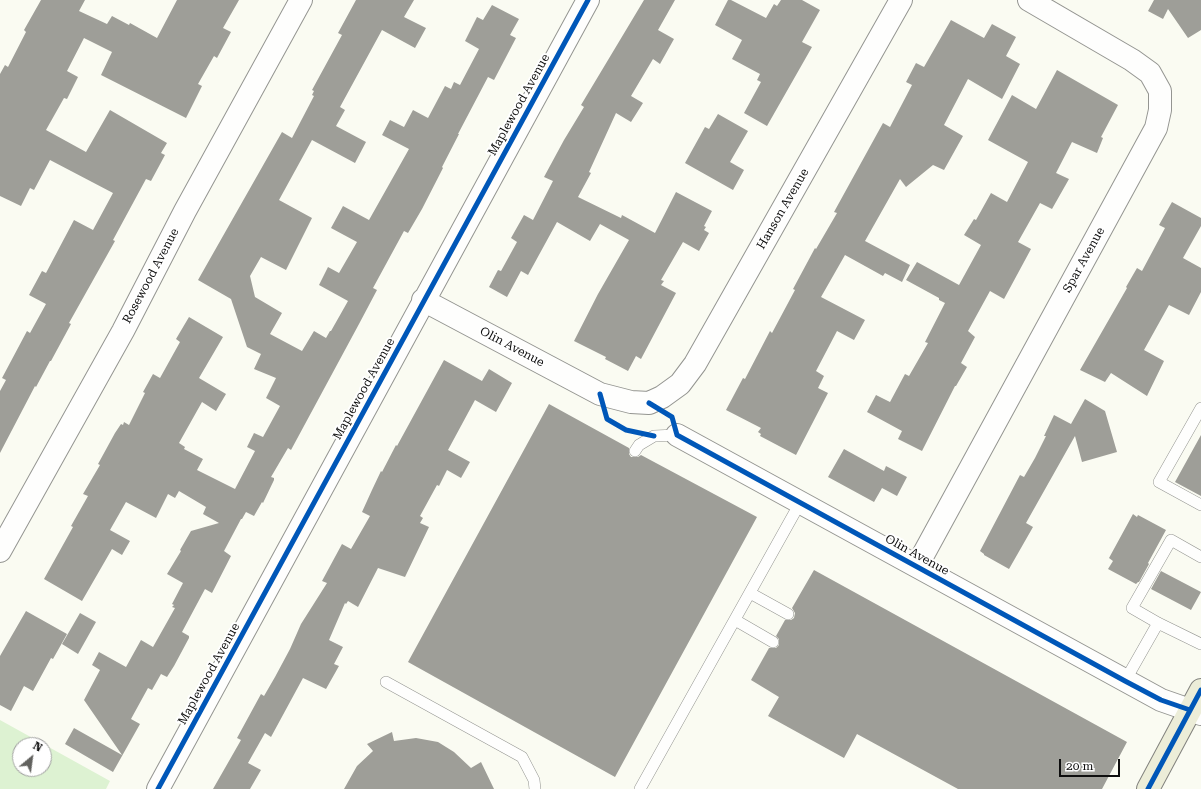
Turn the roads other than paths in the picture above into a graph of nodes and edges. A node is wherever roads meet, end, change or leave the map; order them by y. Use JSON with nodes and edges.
{"nodes":[{"id":1,"x":301,"y":0,"type":"edge"},
{"id":2,"x":588,"y":0,"type":"edge"},
{"id":3,"x":901,"y":0,"type":"edge"},
{"id":4,"x":1029,"y":0,"type":"edge"},
{"id":5,"x":423,"y":300,"type":"junction"},
{"id":6,"x":649,"y":403,"type":"joint"},
{"id":7,"x":1201,"y":408,"type":"edge"},
{"id":8,"x":677,"y":435,"type":"joint"},
{"id":9,"x":635,"y":451,"type":"dead end"},
{"id":10,"x":800,"y":503,"type":"junction"},
{"id":11,"x":1201,"y":505,"type":"edge"},
{"id":12,"x":0,"y":551,"type":"edge"},
{"id":13,"x":1201,"y":557,"type":"edge"},
{"id":14,"x":917,"y":566,"type":"junction"},
{"id":15,"x":750,"y":593,"type":"junction"},
{"id":16,"x":788,"y":614,"type":"dead end"},
{"id":17,"x":735,"y":620,"type":"junction"},
{"id":18,"x":1158,"y":623,"type":"junction"},
{"id":19,"x":773,"y":642,"type":"dead end"},
{"id":20,"x":1201,"y":644,"type":"edge"},
{"id":21,"x":1125,"y":681,"type":"junction"},
{"id":22,"x":386,"y":682,"type":"dead end"},
{"id":23,"x":1201,"y":690,"type":"edge"},
{"id":24,"x":1195,"y":712,"type":"edge"},
{"id":25,"x":158,"y":789,"type":"edge"},
{"id":26,"x":535,"y":789,"type":"edge"},
{"id":27,"x":640,"y":789,"type":"edge"},
{"id":28,"x":1148,"y":789,"type":"edge"}],
"edges":[{"from":1,"to":12,"type":"street","name":"Rosewood Avenue"},
{"from":2,"to":5,"type":"street","name":"Maplewood Avenue"},
{"from":3,"to":6,"type":"street","name":"Hanson Avenue"},
{"from":4,"to":14,"type":"street","name":"Spar Avenue"},
{"from":5,"to":6,"type":"street","name":"Olin Avenue"},
{"from":5,"to":25,"type":"street","name":"Maplewood Avenue"},
{"from":7,"to":11,"type":"lane"},
{"from":8,"to":9,"type":"lane"},
{"from":8,"to":10,"type":"street","name":"Olin Avenue"},
{"from":10,"to":14,"type":"street","name":"Olin Avenue"},
{"from":10,"to":15,"type":"lane"},
{"from":13,"to":18,"type":"lane"},
{"from":14,"to":21,"type":"street","name":"Olin Avenue"},
{"from":15,"to":16,"type":"lane"},
{"from":15,"to":17,"type":"lane"},
{"from":17,"to":19,"type":"lane"},
{"from":17,"to":27,"type":"lane"},
{"from":18,"to":20,"type":"lane"},
{"from":18,"to":21,"type":"lane"},
{"from":21,"to":24,"type":"street","name":"Olin Avenue"},
{"from":22,"to":26,"type":"lane"},
{"from":23,"to":24,"type":"main road"},
{"from":24,"to":28,"type":"main road"}]}
